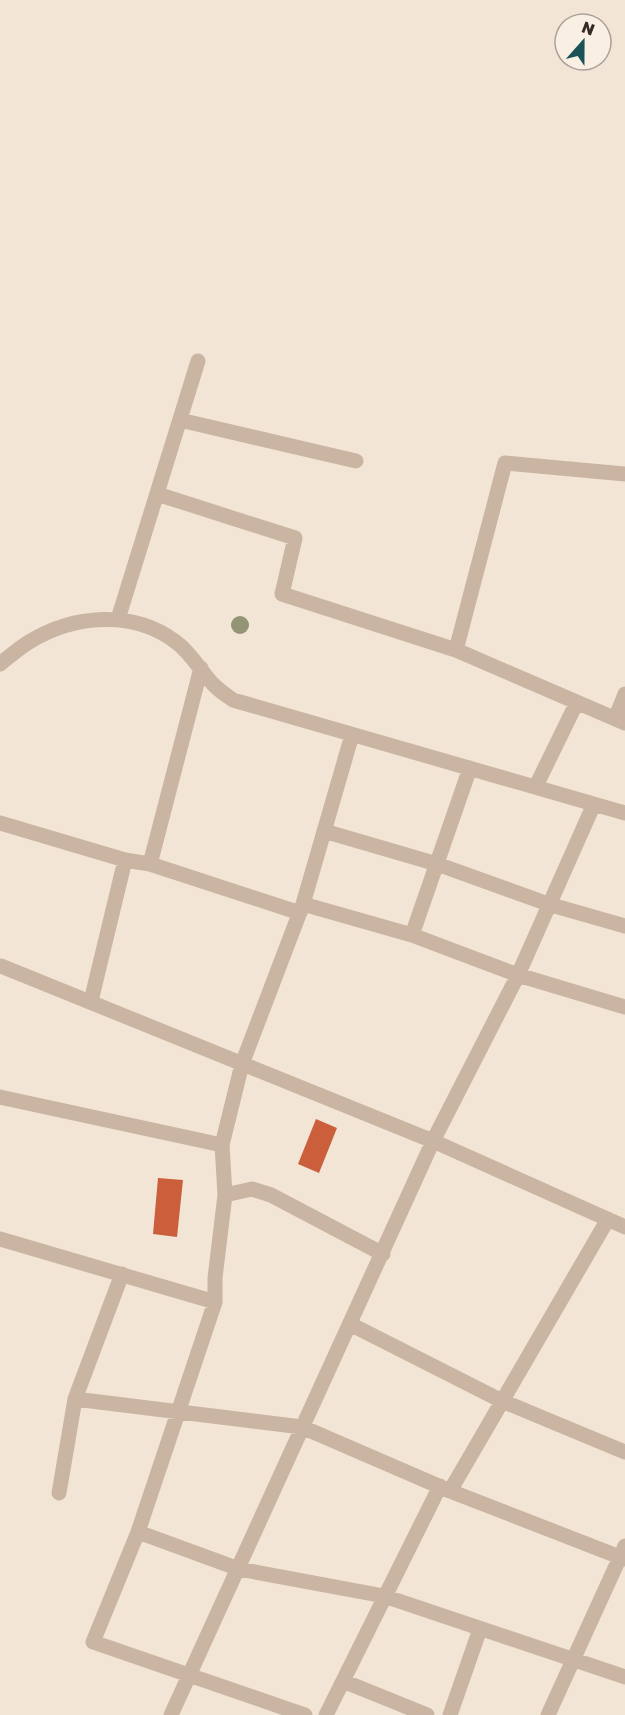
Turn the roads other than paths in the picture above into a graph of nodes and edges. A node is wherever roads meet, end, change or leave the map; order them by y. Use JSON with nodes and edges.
{"nodes":[{"id":1,"x":198,"y":361,"type":"dead end"},
{"id":2,"x":180,"y":420,"type":"junction"},
{"id":3,"x":356,"y":461,"type":"dead end"},
{"id":4,"x":625,"y":474,"type":"edge"},
{"id":5,"x":157,"y":494,"type":"junction"},
{"id":6,"x":118,"y":620,"type":"junction"},
{"id":7,"x":456,"y":650,"type":"junction"},
{"id":8,"x":0,"y":664,"type":"edge"},
{"id":9,"x":201,"y":668,"type":"junction"},
{"id":10,"x":625,"y":694,"type":"edge"},
{"id":11,"x":576,"y":702,"type":"junction"},
{"id":12,"x":620,"y":721,"type":"edge"},
{"id":13,"x":352,"y":735,"type":"junction"},
{"id":14,"x":470,"y":768,"type":"junction"},
{"id":15,"x":536,"y":786,"type":"junction"},
{"id":16,"x":594,"y":804,"type":"junction"},
{"id":17,"x":625,"y":813,"type":"edge"},
{"id":18,"x":0,"y":823,"type":"edge"},
{"id":19,"x":324,"y":831,"type":"junction"},
{"id":20,"x":125,"y":860,"type":"junction"},
{"id":21,"x":150,"y":864,"type":"junction"},
{"id":22,"x":437,"y":864,"type":"junction"},
{"id":23,"x":548,"y":904,"type":"junction"},
{"id":24,"x":302,"y":908,"type":"junction"},
{"id":25,"x":625,"y":926,"type":"edge"},
{"id":26,"x":412,"y":935,"type":"junction"},
{"id":27,"x":1,"y":966,"type":"edge"},
{"id":28,"x":518,"y":975,"type":"junction"},
{"id":29,"x":91,"y":1001,"type":"junction"},
{"id":30,"x":625,"y":1007,"type":"edge"},
{"id":31,"x":242,"y":1064,"type":"junction"},
{"id":32,"x":0,"y":1097,"type":"edge"},
{"id":33,"x":433,"y":1141,"type":"junction"},
{"id":34,"x":222,"y":1145,"type":"junction"},
{"id":35,"x":225,"y":1195,"type":"junction"},
{"id":36,"x":608,"y":1219,"type":"junction"},
{"id":37,"x":625,"y":1227,"type":"edge"},
{"id":38,"x":0,"y":1239,"type":"edge"},
{"id":39,"x":383,"y":1254,"type":"junction"},
{"id":40,"x":122,"y":1274,"type":"junction"},
{"id":41,"x":215,"y":1302,"type":"junction"},
{"id":42,"x":350,"y":1324,"type":"junction"},
{"id":43,"x":75,"y":1399,"type":"junction"},
{"id":44,"x":502,"y":1401,"type":"junction"},
{"id":45,"x":178,"y":1412,"type":"junction"},
{"id":46,"x":302,"y":1427,"type":"junction"},
{"id":47,"x":625,"y":1452,"type":"edge"},
{"id":48,"x":445,"y":1488,"type":"junction"},
{"id":49,"x":59,"y":1494,"type":"dead end"},
{"id":50,"x":138,"y":1532,"type":"junction"},
{"id":51,"x":623,"y":1554,"type":"edge"},
{"id":52,"x":239,"y":1569,"type":"junction"},
{"id":53,"x":384,"y":1596,"type":"junction"},
{"id":54,"x":480,"y":1629,"type":"junction"},
{"id":55,"x":572,"y":1660,"type":"junction"},
{"id":56,"x":190,"y":1675,"type":"junction"},
{"id":57,"x":625,"y":1677,"type":"edge"},
{"id":58,"x":343,"y":1681,"type":"junction"},
{"id":59,"x":171,"y":1715,"type":"edge"},
{"id":60,"x":305,"y":1715,"type":"edge"},
{"id":61,"x":327,"y":1715,"type":"edge"},
{"id":62,"x":428,"y":1715,"type":"edge"},
{"id":63,"x":450,"y":1715,"type":"edge"},
{"id":64,"x":548,"y":1715,"type":"edge"}],
"edges":[{"from":1,"to":2,"type":"street"},
{"from":2,"to":3,"type":"street"},
{"from":2,"to":5,"type":"street"},
{"from":4,"to":7,"type":"street"},
{"from":5,"to":6,"type":"street"},
{"from":5,"to":7,"type":"street"},
{"from":6,"to":8,"type":"street"},
{"from":6,"to":9,"type":"street"},
{"from":7,"to":11,"type":"street"},
{"from":9,"to":13,"type":"street"},
{"from":9,"to":21,"type":"street"},
{"from":10,"to":12,"type":"street"},
{"from":11,"to":12,"type":"street"},
{"from":11,"to":15,"type":"street"},
{"from":13,"to":14,"type":"street"},
{"from":13,"to":19,"type":"street"},
{"from":14,"to":15,"type":"street"},
{"from":14,"to":22,"type":"street"},
{"from":15,"to":16,"type":"street"},
{"from":16,"to":17,"type":"street"},
{"from":16,"to":23,"type":"street"},
{"from":18,"to":20,"type":"street"},
{"from":19,"to":22,"type":"street"},
{"from":19,"to":24,"type":"street"},
{"from":20,"to":21,"type":"street"},
{"from":20,"to":29,"type":"street"},
{"from":21,"to":24,"type":"street"},
{"from":22,"to":23,"type":"street"},
{"from":22,"to":26,"type":"street"},
{"from":23,"to":25,"type":"street"},
{"from":23,"to":28,"type":"street"},
{"from":24,"to":26,"type":"street"},
{"from":24,"to":31,"type":"street"},
{"from":26,"to":28,"type":"street"},
{"from":27,"to":29,"type":"street"},
{"from":28,"to":30,"type":"street"},
{"from":28,"to":33,"type":"street"},
{"from":29,"to":31,"type":"street"},
{"from":31,"to":33,"type":"street"},
{"from":31,"to":34,"type":"street"},
{"from":32,"to":34,"type":"street"},
{"from":33,"to":36,"type":"street"},
{"from":33,"to":39,"type":"street"},
{"from":34,"to":35,"type":"street"},
{"from":35,"to":39,"type":"street"},
{"from":35,"to":41,"type":"street"},
{"from":36,"to":37,"type":"street"},
{"from":36,"to":44,"type":"street"},
{"from":38,"to":40,"type":"street"},
{"from":39,"to":42,"type":"street"},
{"from":40,"to":41,"type":"street"},
{"from":40,"to":43,"type":"street"},
{"from":41,"to":45,"type":"street"},
{"from":42,"to":44,"type":"street"},
{"from":42,"to":46,"type":"street"},
{"from":43,"to":45,"type":"street"},
{"from":43,"to":49,"type":"street"},
{"from":44,"to":47,"type":"street"},
{"from":44,"to":48,"type":"street"},
{"from":45,"to":46,"type":"street"},
{"from":45,"to":50,"type":"street"},
{"from":46,"to":48,"type":"street"},
{"from":46,"to":52,"type":"street"},
{"from":48,"to":51,"type":"street"},
{"from":48,"to":53,"type":"street"},
{"from":50,"to":52,"type":"street"},
{"from":50,"to":56,"type":"street"},
{"from":51,"to":55,"type":"street"},
{"from":52,"to":53,"type":"street"},
{"from":52,"to":56,"type":"street"},
{"from":53,"to":54,"type":"street"},
{"from":53,"to":58,"type":"street"},
{"from":54,"to":55,"type":"street"},
{"from":54,"to":63,"type":"street"},
{"from":55,"to":57,"type":"street"},
{"from":55,"to":64,"type":"street"},
{"from":56,"to":59,"type":"street"},
{"from":56,"to":60,"type":"street"},
{"from":58,"to":61,"type":"street"},
{"from":58,"to":62,"type":"street"}]}
